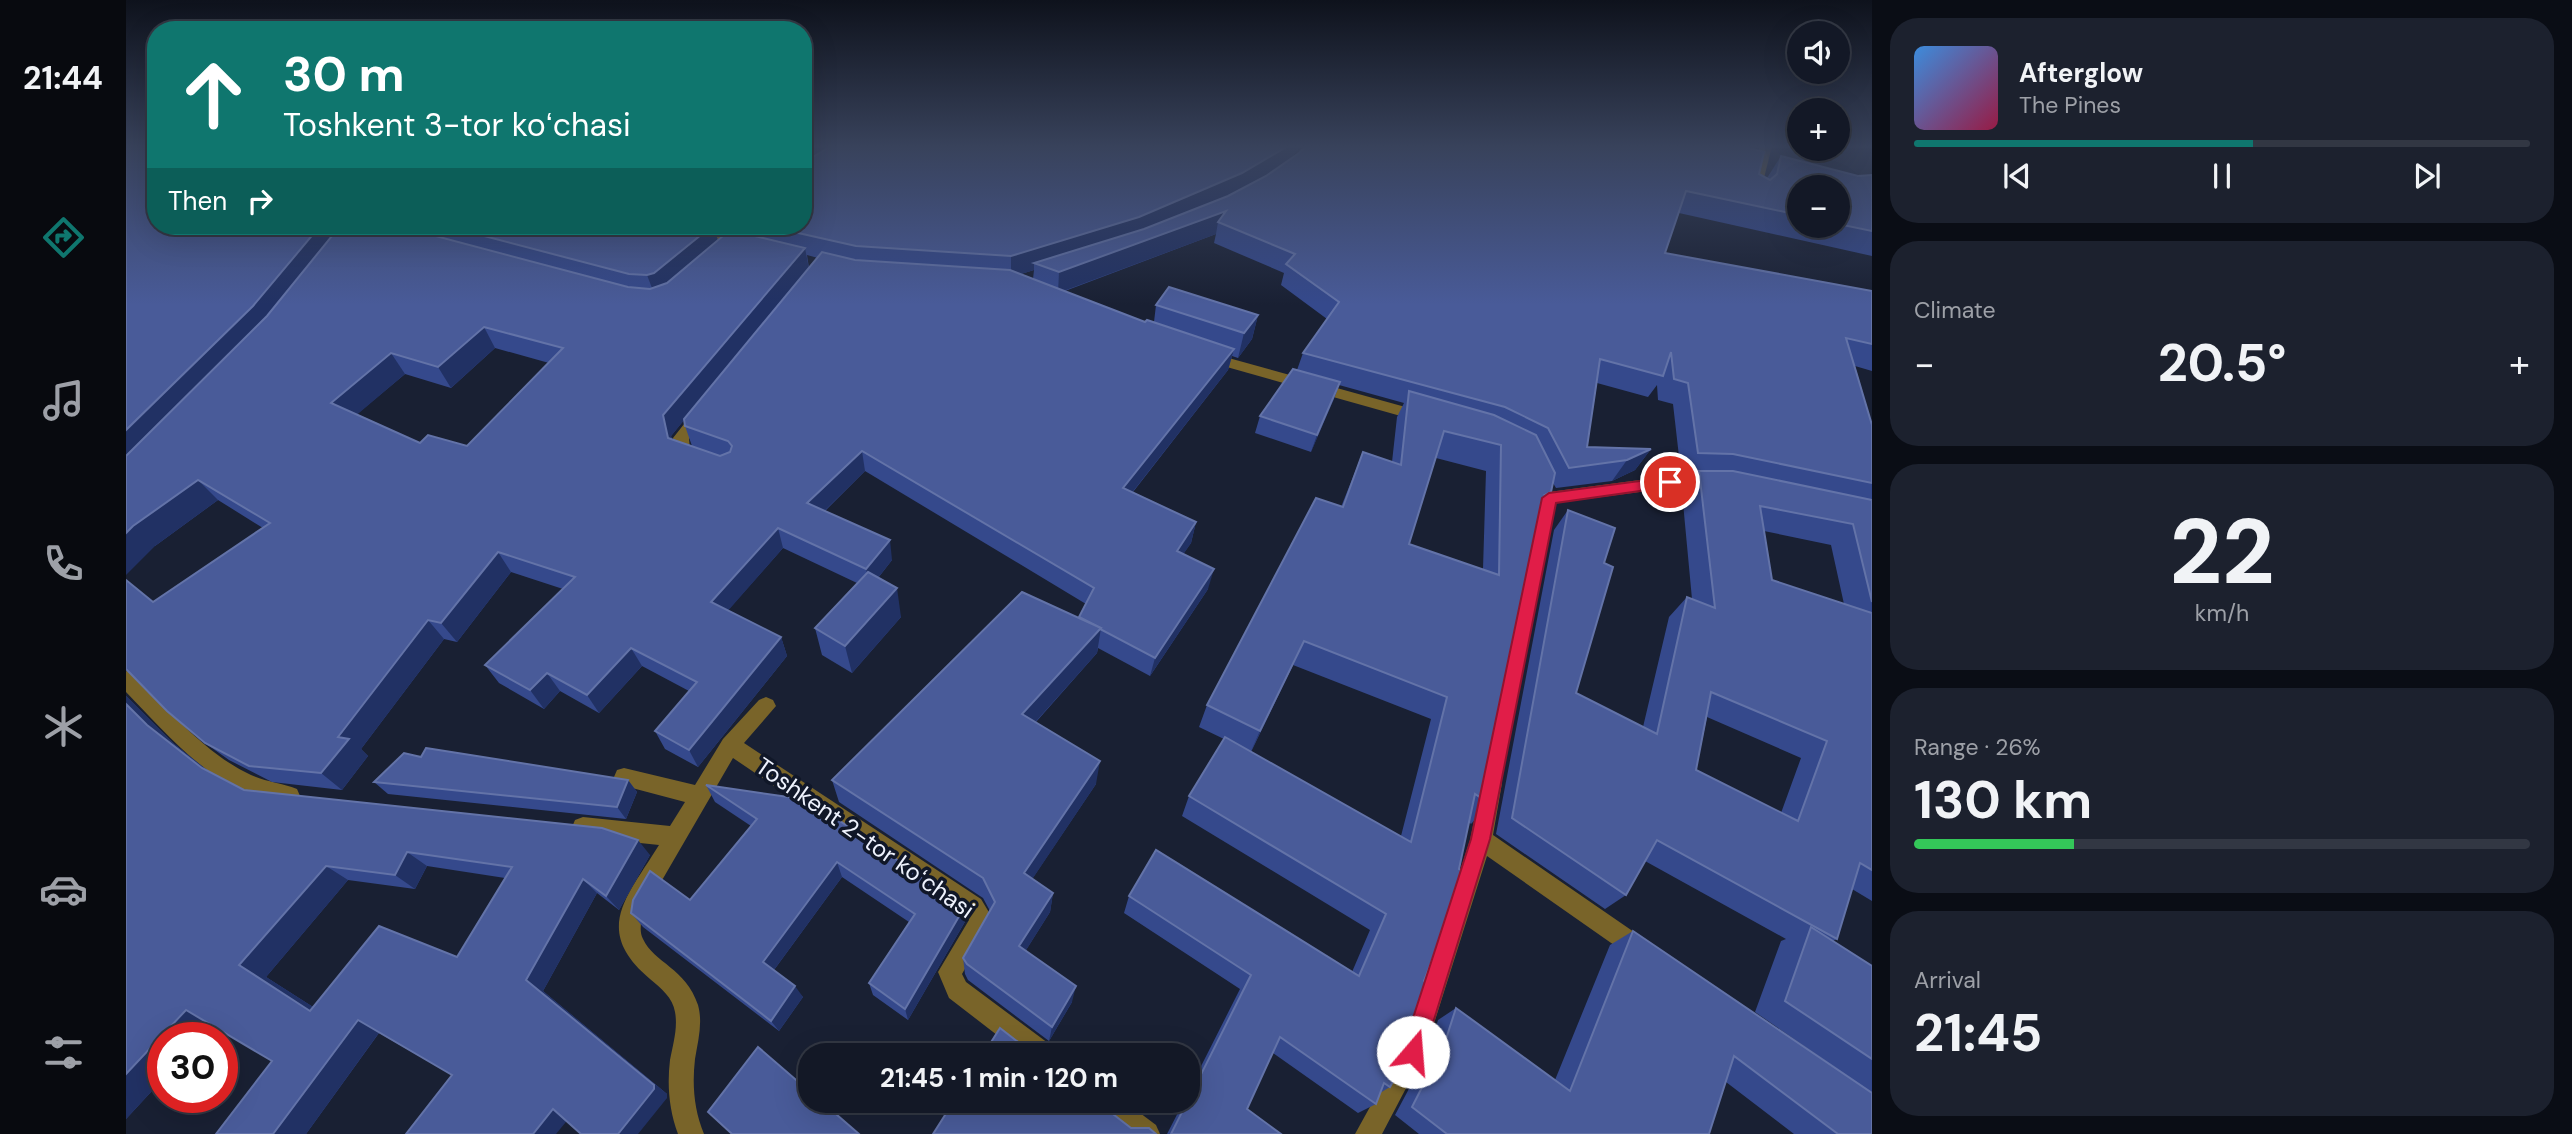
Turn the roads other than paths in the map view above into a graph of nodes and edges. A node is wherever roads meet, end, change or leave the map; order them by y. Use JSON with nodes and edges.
{"nodes":[{"id":1,"x":719,"y":235,"type":"edge"},
{"id":2,"x":734,"y":248,"type":"edge"},
{"id":3,"x":1189,"y":351,"type":"edge"},
{"id":4,"x":707,"y":406,"type":"edge"},
{"id":5,"x":1434,"y":420,"type":"edge"},
{"id":6,"x":716,"y":464,"type":"edge"},
{"id":7,"x":1728,"y":486,"type":"edge"},
{"id":8,"x":1547,"y":500,"type":"edge"},
{"id":9,"x":126,"y":679,"type":"edge"},
{"id":10,"x":766,"y":706,"type":"dead end"},
{"id":11,"x":730,"y":745,"type":"junction"},
{"id":12,"x":1497,"y":758,"type":"edge"},
{"id":13,"x":624,"y":777,"type":"edge"},
{"id":14,"x":698,"y":796,"type":"junction"},
{"id":15,"x":310,"y":798,"type":"edge"},
{"id":16,"x":567,"y":825,"type":"edge"},
{"id":17,"x":675,"y":837,"type":"junction"},
{"id":18,"x":1481,"y":839,"type":"junction"},
{"id":19,"x":1660,"y":964,"type":"edge"},
{"id":20,"x":1028,"y":1043,"type":"edge"},
{"id":21,"x":1120,"y":1113,"type":"edge"},
{"id":22,"x":691,"y":1134,"type":"edge"},
{"id":23,"x":1147,"y":1134,"type":"edge"},
{"id":24,"x":1368,"y":1134,"type":"edge"}],
"edges":[{"from":1,"to":2,"type":"street"},
{"from":3,"to":5,"type":"street"},
{"from":4,"to":6,"type":"street"},
{"from":7,"to":8,"type":"street"},
{"from":9,"to":15,"type":"street"},
{"from":10,"to":11,"type":"street","name":"Toshkent 2-tor koʻchasi"},
{"from":11,"to":14,"type":"street","name":"Toshkent 2-tor koʻchasi"},
{"from":11,"to":20,"type":"street","name":"Toshkent 2-tor koʻchasi"},
{"from":12,"to":18,"type":"street"},
{"from":13,"to":14,"type":"street"},
{"from":14,"to":17,"type":"street","name":"Toshkent 2-tor koʻchasi"},
{"from":16,"to":17,"type":"street"},
{"from":17,"to":22,"type":"street","name":"Toshkent 2-tor koʻchasi"},
{"from":18,"to":19,"type":"street"},
{"from":18,"to":24,"type":"street"},
{"from":21,"to":23,"type":"street"}]}
